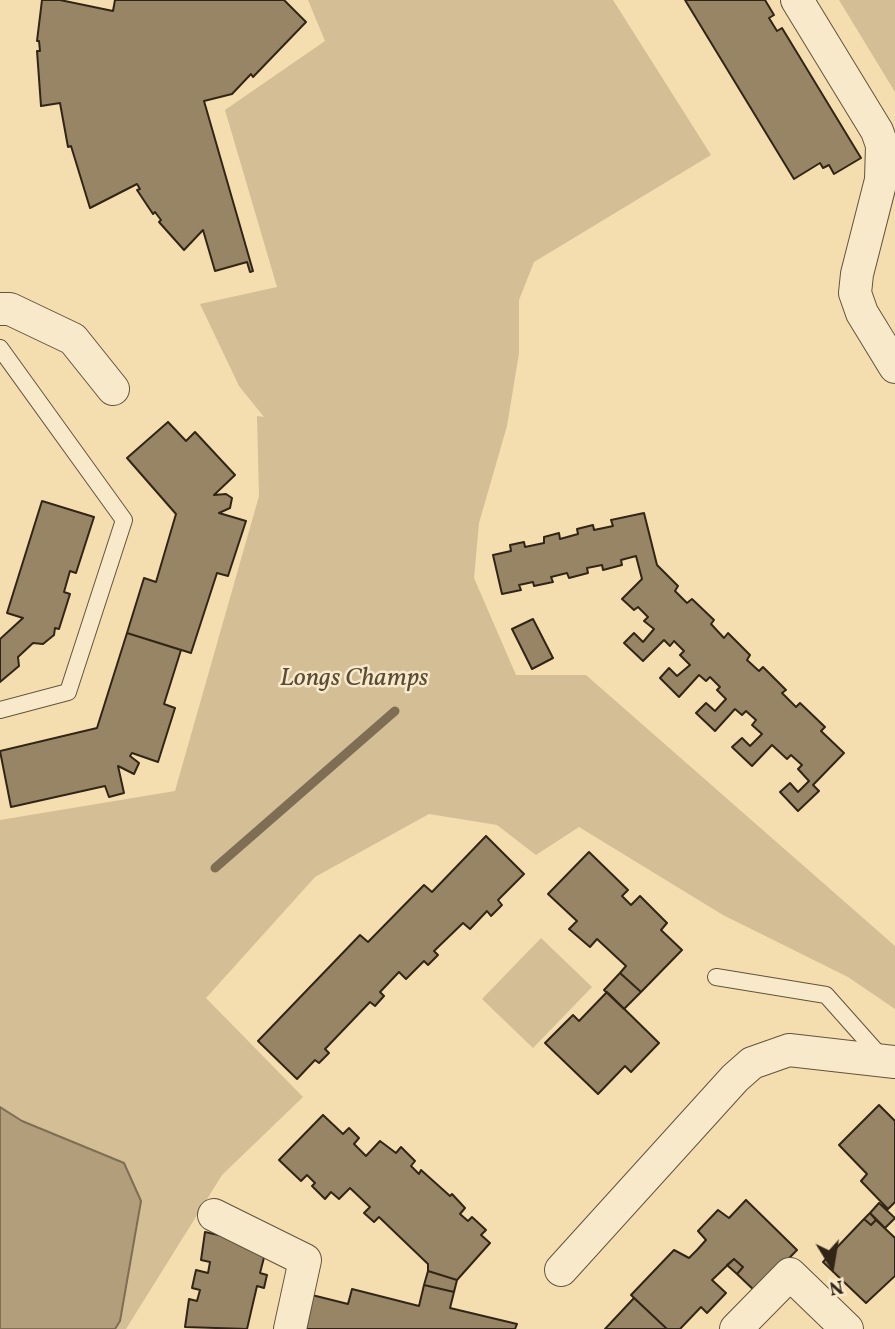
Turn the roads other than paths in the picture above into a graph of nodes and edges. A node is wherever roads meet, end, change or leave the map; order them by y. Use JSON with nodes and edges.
{"nodes":[{"id":1,"x":797,"y":0,"type":"edge"},
{"id":2,"x":0,"y":309,"type":"edge"},
{"id":3,"x":0,"y":348,"type":"edge"},
{"id":4,"x":895,"y":367,"type":"edge"},
{"id":5,"x":113,"y":389,"type":"dead end"},
{"id":6,"x":0,"y":709,"type":"edge"},
{"id":7,"x":716,"y":977,"type":"dead end"},
{"id":8,"x":889,"y":1061,"type":"edge"},
{"id":9,"x":214,"y":1215,"type":"dead end"},
{"id":10,"x":561,"y":1270,"type":"dead end"},
{"id":11,"x":290,"y":1329,"type":"edge"},
{"id":12,"x":736,"y":1329,"type":"edge"},
{"id":13,"x":847,"y":1329,"type":"edge"}],
"edges":[{"from":1,"to":4,"type":"street"},
{"from":2,"to":5,"type":"street"},
{"from":3,"to":6,"type":"lane"},
{"from":7,"to":8,"type":"lane"},
{"from":8,"to":10,"type":"street"},
{"from":9,"to":11,"type":"street"},
{"from":12,"to":13,"type":"street"}]}
